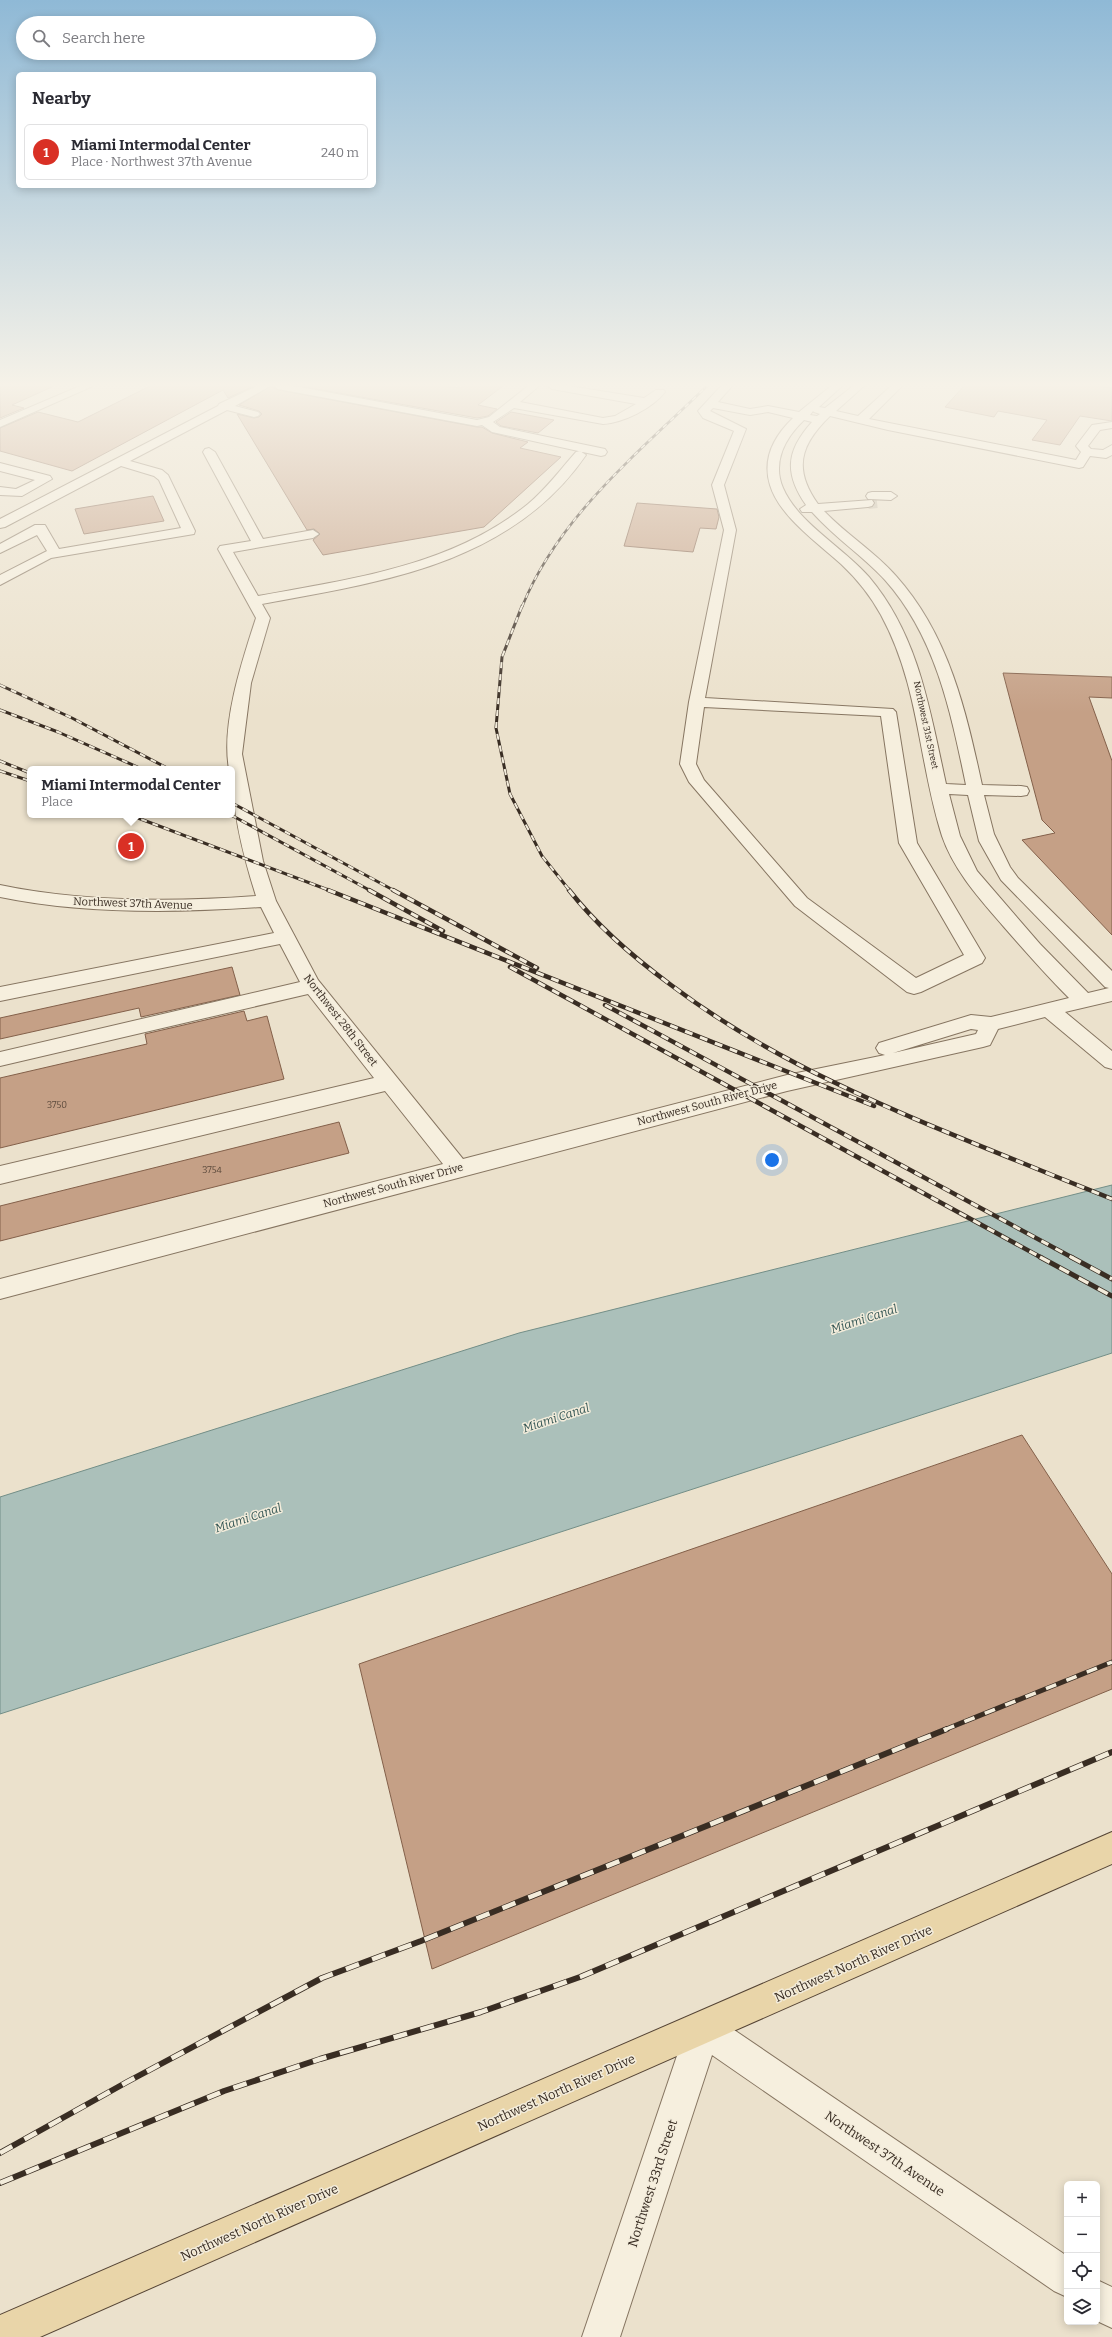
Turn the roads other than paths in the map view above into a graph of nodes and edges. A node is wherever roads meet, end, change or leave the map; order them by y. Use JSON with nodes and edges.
{"nodes":[{"id":1,"x":56,"y":495,"type":"edge"},
{"id":2,"x":172,"y":495,"type":"edge"},
{"id":3,"x":233,"y":495,"type":"edge"},
{"id":4,"x":543,"y":495,"type":"edge"},
{"id":5,"x":721,"y":495,"type":"edge"},
{"id":6,"x":781,"y":495,"type":"edge"},
{"id":7,"x":808,"y":495,"type":"edge"},
{"id":8,"x":870,"y":499,"type":"tunnel mouth"},
{"id":9,"x":821,"y":507,"type":"junction"},
{"id":10,"x":0,"y":511,"type":"edge"},
{"id":11,"x":793,"y":511,"type":"junction"},
{"id":12,"x":16,"y":516,"type":"junction"},
{"id":13,"x":0,"y":524,"type":"edge"},
{"id":14,"x":313,"y":534,"type":"dead end"},
{"id":15,"x":260,"y":543,"type":"junction"},
{"id":16,"x":0,"y":549,"type":"edge"},
{"id":17,"x":55,"y":554,"type":"junction"},
{"id":18,"x":0,"y":581,"type":"edge"},
{"id":19,"x":253,"y":601,"type":"junction"},
{"id":20,"x":697,"y":702,"type":"junction"},
{"id":21,"x":940,"y":789,"type":"junction"},
{"id":22,"x":975,"y":790,"type":"junction"},
{"id":23,"x":1021,"y":791,"type":"dead end"},
{"id":24,"x":4,"y":897,"type":"edge"},
{"id":25,"x":267,"y":901,"type":"junction"},
{"id":26,"x":285,"y":937,"type":"junction"},
{"id":27,"x":1112,"y":982,"type":"edge"},
{"id":28,"x":313,"y":986,"type":"junction"},
{"id":29,"x":0,"y":994,"type":"edge"},
{"id":30,"x":1112,"y":994,"type":"edge"},
{"id":31,"x":1084,"y":1001,"type":"junction"},
{"id":32,"x":1049,"y":1010,"type":"junction"},
{"id":33,"x":0,"y":1059,"type":"edge"},
{"id":34,"x":1112,"y":1062,"type":"edge"},
{"id":35,"x":390,"y":1082,"type":"junction"},
{"id":36,"x":458,"y":1168,"type":"junction"},
{"id":37,"x":0,"y":1175,"type":"edge"},
{"id":38,"x":0,"y":1289,"type":"edge"},
{"id":39,"x":1112,"y":1848,"type":"edge"},
{"id":40,"x":703,"y":2029,"type":"junction"},
{"id":41,"x":1064,"y":2276,"type":"edge"},
{"id":42,"x":1100,"y":2301,"type":"edge"},
{"id":43,"x":1112,"y":2309,"type":"edge"},
{"id":44,"x":0,"y":2335,"type":"edge"},
{"id":45,"x":601,"y":2337,"type":"edge"}],
"edges":[{"from":1,"to":12,"type":"street"},
{"from":2,"to":17,"type":"street"},
{"from":3,"to":15,"type":"street"},
{"from":4,"to":19,"type":"street"},
{"from":5,"to":20,"type":"street"},
{"from":6,"to":11,"type":"street","name":"Northwest 31st Street"},
{"from":7,"to":9,"type":"street"},
{"from":8,"to":9,"type":"street"},
{"from":9,"to":11,"type":"street"},
{"from":9,"to":22,"type":"street"},
{"from":10,"to":12,"type":"street"},
{"from":11,"to":21,"type":"street","name":"Northwest 31st Street"},
{"from":12,"to":13,"type":"street"},
{"from":14,"to":15,"type":"street"},
{"from":15,"to":19,"type":"street"},
{"from":16,"to":17,"type":"street"},
{"from":17,"to":18,"type":"street"},
{"from":19,"to":25,"type":"street","name":"Northwest 28th Street"},
{"from":20,"to":20,"type":"street"},
{"from":21,"to":22,"type":"street"},
{"from":21,"to":31,"type":"street","name":"Northwest 31st Street"},
{"from":22,"to":23,"type":"street"},
{"from":22,"to":27,"type":"street"},
{"from":24,"to":25,"type":"street","name":"Northwest 37th Avenue"},
{"from":25,"to":26,"type":"street","name":"Northwest 28th Street"},
{"from":26,"to":28,"type":"street","name":"Northwest 28th Street"},
{"from":26,"to":29,"type":"street"},
{"from":28,"to":33,"type":"street"},
{"from":28,"to":35,"type":"street","name":"Northwest 28th Street"},
{"from":30,"to":31,"type":"street","name":"Northwest South River Drive"},
{"from":31,"to":32,"type":"street","name":"Northwest South River Drive"},
{"from":32,"to":34,"type":"street"},
{"from":32,"to":36,"type":"street","name":"Northwest South River Drive"},
{"from":35,"to":36,"type":"street","name":"Northwest 28th Street"},
{"from":35,"to":37,"type":"street"},
{"from":36,"to":38,"type":"street","name":"Northwest South River Drive"},
{"from":39,"to":40,"type":"main road","name":"Northwest North River Drive"},
{"from":40,"to":41,"type":"street","name":"Northwest 37th Avenue"},
{"from":40,"to":44,"type":"main road","name":"Northwest North River Drive"},
{"from":40,"to":45,"type":"street","name":"Northwest 33rd Street"},
{"from":42,"to":43,"type":"street"}]}
